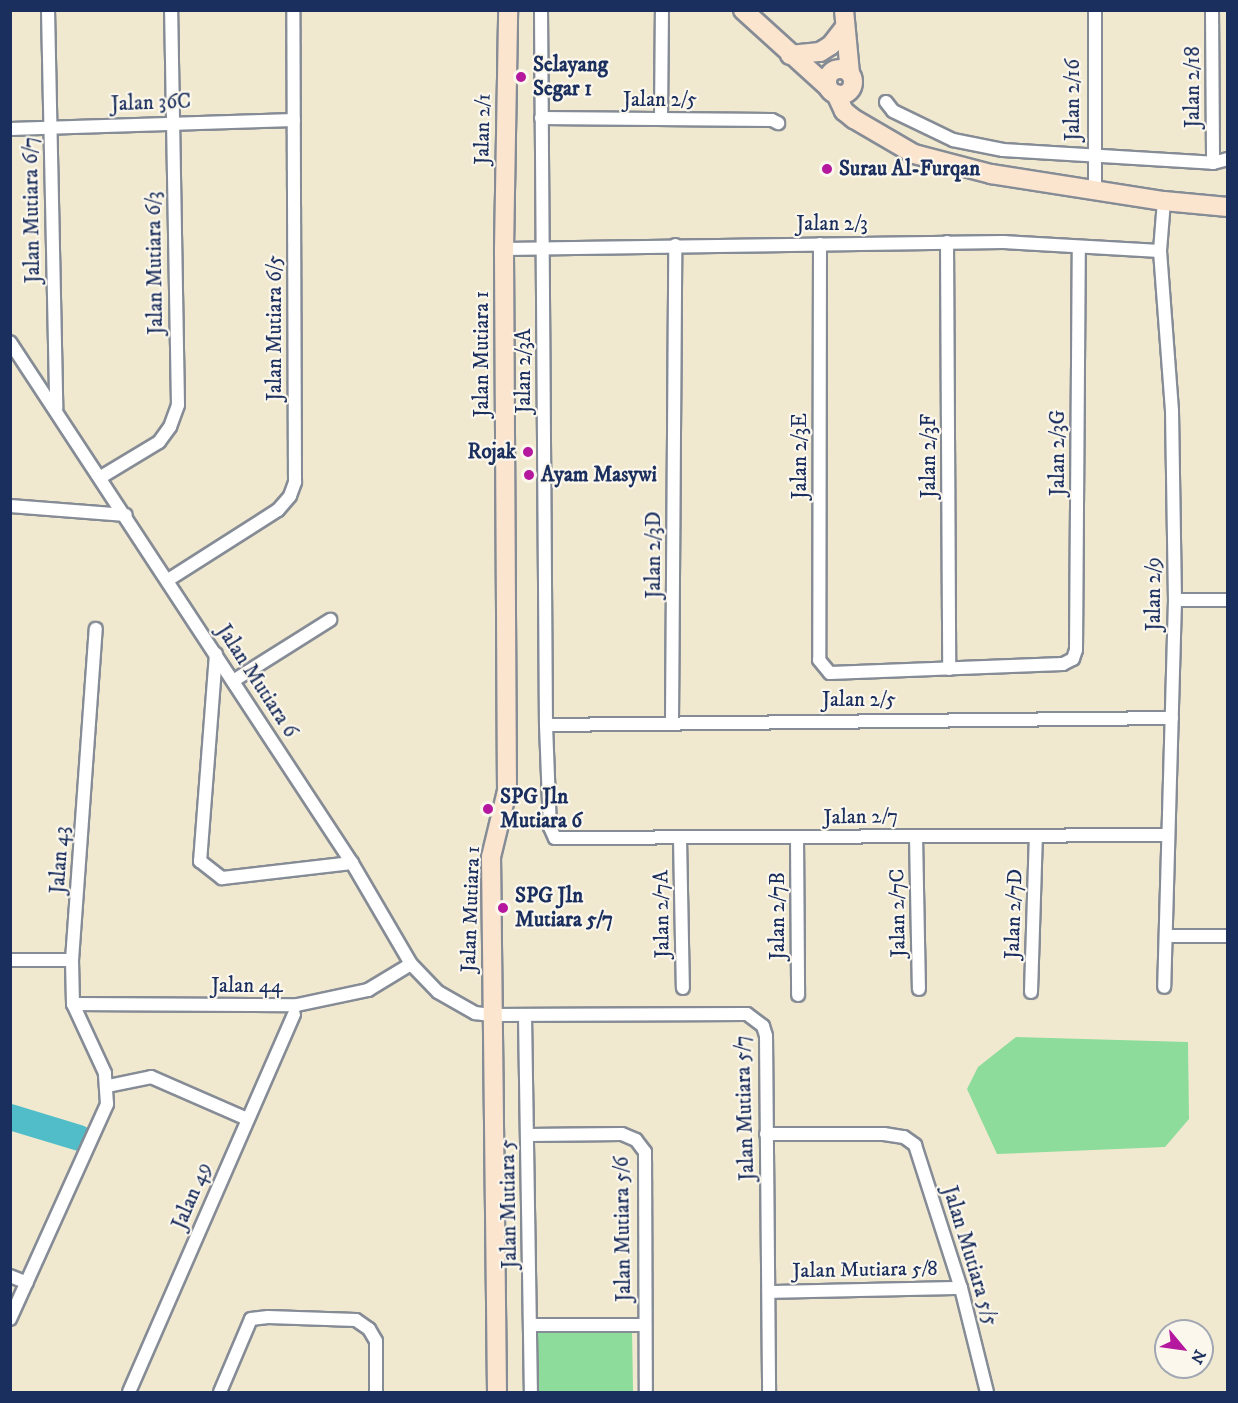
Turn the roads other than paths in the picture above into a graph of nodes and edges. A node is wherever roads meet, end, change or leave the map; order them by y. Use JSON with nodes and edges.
{"nodes":[{"id":1,"x":48,"y":10,"type":"edge"},
{"id":2,"x":171,"y":10,"type":"edge"},
{"id":3,"x":293,"y":10,"type":"edge"},
{"id":4,"x":508,"y":10,"type":"edge"},
{"id":5,"x":541,"y":10,"type":"edge"},
{"id":6,"x":662,"y":10,"type":"edge"},
{"id":7,"x":743,"y":10,"type":"edge"},
{"id":8,"x":1095,"y":10,"type":"edge"},
{"id":9,"x":1212,"y":10,"type":"edge"},
{"id":10,"x":844,"y":19,"type":"edge"},
{"id":11,"x":790,"y":56,"type":"junction"},
{"id":12,"x":840,"y":80,"type":"junction"},
{"id":13,"x":886,"y":102,"type":"dead end"},
{"id":14,"x":541,"y":118,"type":"junction"},
{"id":15,"x":661,"y":119,"type":"junction"},
{"id":16,"x":294,"y":120,"type":"junction"},
{"id":17,"x":171,"y":121,"type":"junction"},
{"id":18,"x":778,"y":123,"type":"dead end"},
{"id":19,"x":49,"y":127,"type":"junction"},
{"id":20,"x":10,"y":129,"type":"edge"},
{"id":21,"x":1095,"y":156,"type":"junction"},
{"id":22,"x":1227,"y":159,"type":"edge"},
{"id":23,"x":1213,"y":163,"type":"junction"},
{"id":24,"x":1095,"y":190,"type":"junction"},
{"id":25,"x":1164,"y":201,"type":"junction"},
{"id":26,"x":1227,"y":207,"type":"edge"},
{"id":27,"x":947,"y":242,"type":"junction"},
{"id":28,"x":820,"y":243,"type":"junction"},
{"id":29,"x":675,"y":245,"type":"junction"},
{"id":30,"x":542,"y":246,"type":"junction"},
{"id":31,"x":1079,"y":247,"type":"junction"},
{"id":32,"x":504,"y":249,"type":"junction"},
{"id":33,"x":1160,"y":251,"type":"junction"},
{"id":34,"x":10,"y":342,"type":"edge"},
{"id":35,"x":56,"y":408,"type":"junction"},
{"id":36,"x":101,"y":477,"type":"junction"},
{"id":37,"x":10,"y":506,"type":"edge"},
{"id":38,"x":126,"y":515,"type":"junction"},
{"id":39,"x":168,"y":580,"type":"junction"},
{"id":40,"x":1175,"y":600,"type":"junction"},
{"id":41,"x":1227,"y":600,"type":"edge"},
{"id":42,"x":330,"y":620,"type":"dead end"},
{"id":43,"x":96,"y":629,"type":"dead end"},
{"id":44,"x":216,"y":654,"type":"junction"},
{"id":45,"x":949,"y":669,"type":"junction"},
{"id":46,"x":233,"y":681,"type":"junction"},
{"id":47,"x":1172,"y":718,"type":"junction"},
{"id":48,"x":672,"y":721,"type":"junction"},
{"id":49,"x":546,"y":724,"type":"junction"},
{"id":50,"x":1168,"y":835,"type":"junction"},
{"id":51,"x":916,"y":836,"type":"junction"},
{"id":52,"x":797,"y":837,"type":"junction"},
{"id":53,"x":1036,"y":837,"type":"junction"},
{"id":54,"x":555,"y":838,"type":"joint"},
{"id":55,"x":680,"y":838,"type":"junction"},
{"id":56,"x":352,"y":863,"type":"junction"},
{"id":57,"x":1166,"y":936,"type":"junction"},
{"id":58,"x":1227,"y":936,"type":"edge"},
{"id":59,"x":10,"y":960,"type":"edge"},
{"id":60,"x":72,"y":960,"type":"junction"},
{"id":61,"x":411,"y":964,"type":"junction"},
{"id":62,"x":1164,"y":987,"type":"dead end"},
{"id":63,"x":683,"y":988,"type":"dead end"},
{"id":64,"x":919,"y":989,"type":"dead end"},
{"id":65,"x":1031,"y":992,"type":"dead end"},
{"id":66,"x":798,"y":995,"type":"dead end"},
{"id":67,"x":73,"y":1004,"type":"junction"},
{"id":68,"x":294,"y":1015,"type":"dead end"},
{"id":69,"x":491,"y":1015,"type":"junction"},
{"id":70,"x":525,"y":1016,"type":"junction"},
{"id":71,"x":108,"y":1086,"type":"junction"},
{"id":72,"x":247,"y":1119,"type":"junction"},
{"id":73,"x":766,"y":1134,"type":"junction"},
{"id":74,"x":528,"y":1136,"type":"junction"},
{"id":75,"x":10,"y":1276,"type":"edge"},
{"id":76,"x":27,"y":1283,"type":"junction"},
{"id":77,"x":961,"y":1288,"type":"junction"},
{"id":78,"x":770,"y":1292,"type":"junction"},
{"id":79,"x":10,"y":1319,"type":"edge"},
{"id":80,"x":530,"y":1325,"type":"junction"},
{"id":81,"x":644,"y":1325,"type":"junction"},
{"id":82,"x":129,"y":1392,"type":"edge"},
{"id":83,"x":220,"y":1392,"type":"edge"},
{"id":84,"x":376,"y":1392,"type":"edge"},
{"id":85,"x":497,"y":1392,"type":"edge"},
{"id":86,"x":531,"y":1392,"type":"edge"},
{"id":87,"x":646,"y":1392,"type":"edge"},
{"id":88,"x":770,"y":1392,"type":"edge"},
{"id":89,"x":987,"y":1392,"type":"edge"}],
"edges":[{"from":1,"to":19,"type":"street","name":"Jalan Mutiara 6/7"},
{"from":2,"to":17,"type":"street","name":"Jalan Mutiara 6/3"},
{"from":3,"to":16,"type":"street","name":"Jalan Mutiara 6/5"},
{"from":4,"to":32,"type":"street","name":"Jalan 2/1"},
{"from":5,"to":14,"type":"street","name":"Jalan 2/3A"},
{"from":6,"to":15,"type":"street"},
{"from":7,"to":11,"type":"street"},
{"from":8,"to":21,"type":"street","name":"Jalan 2/16"},
{"from":9,"to":23,"type":"street","name":"Jalan 2/18"},
{"from":10,"to":11,"type":"street"},
{"from":10,"to":12,"type":"street"},
{"from":11,"to":12,"type":"street"},
{"from":12,"to":24,"type":"street"},
{"from":13,"to":21,"type":"street"},
{"from":14,"to":15,"type":"street","name":"Jalan 2/5"},
{"from":14,"to":30,"type":"street","name":"Jalan 2/3A"},
{"from":15,"to":18,"type":"street","name":"Jalan 2/5"},
{"from":16,"to":17,"type":"street","name":"Jalan 36C"},
{"from":16,"to":39,"type":"street","name":"Jalan Mutiara 6/5"},
{"from":17,"to":19,"type":"street","name":"Jalan 36C"},
{"from":17,"to":36,"type":"street","name":"Jalan Mutiara 6/3"},
{"from":19,"to":20,"type":"street","name":"Jalan 36C"},
{"from":19,"to":35,"type":"street","name":"Jalan Mutiara 6/7"},
{"from":21,"to":23,"type":"street"},
{"from":21,"to":24,"type":"street","name":"Jalan 2/16"},
{"from":22,"to":23,"type":"street"},
{"from":24,"to":25,"type":"street"},
{"from":25,"to":26,"type":"street"},
{"from":25,"to":33,"type":"street","name":"Jalan 2/9"},
{"from":27,"to":28,"type":"street","name":"Jalan 2/3"},
{"from":27,"to":31,"type":"street","name":"Jalan 2/3"},
{"from":27,"to":45,"type":"street","name":"Jalan 2/3F"},
{"from":28,"to":29,"type":"street","name":"Jalan 2/3"},
{"from":28,"to":45,"type":"street","name":"Jalan 2/3E"},
{"from":29,"to":30,"type":"street","name":"Jalan 2/3"},
{"from":29,"to":48,"type":"street","name":"Jalan 2/3D"},
{"from":30,"to":32,"type":"street","name":"Jalan 2/3"},
{"from":30,"to":49,"type":"street","name":"Jalan 2/3A"},
{"from":31,"to":33,"type":"street","name":"Jalan 2/3"},
{"from":31,"to":45,"type":"street","name":"Jalan 2/3G"},
{"from":32,"to":69,"type":"street","name":"Jalan Mutiara 1"},
{"from":33,"to":40,"type":"street","name":"Jalan 2/9"},
{"from":34,"to":35,"type":"street","name":"Jalan Mutiara 6"},
{"from":35,"to":36,"type":"street","name":"Jalan Mutiara 6"},
{"from":36,"to":38,"type":"street","name":"Jalan Mutiara 6"},
{"from":37,"to":38,"type":"street"},
{"from":38,"to":39,"type":"street","name":"Jalan Mutiara 6"},
{"from":39,"to":44,"type":"street","name":"Jalan Mutiara 6"},
{"from":40,"to":41,"type":"street"},
{"from":40,"to":47,"type":"street","name":"Jalan 2/9"},
{"from":42,"to":46,"type":"street"},
{"from":43,"to":60,"type":"street","name":"Jalan 43"},
{"from":44,"to":46,"type":"street","name":"Jalan Mutiara 6"},
{"from":44,"to":56,"type":"street"},
{"from":46,"to":56,"type":"street","name":"Jalan Mutiara 6"},
{"from":47,"to":48,"type":"street","name":"Jalan 2/5"},
{"from":47,"to":50,"type":"street","name":"Jalan 2/9"},
{"from":48,"to":49,"type":"street","name":"Jalan 2/5"},
{"from":49,"to":54,"type":"street","name":"Jalan 2/3A"},
{"from":50,"to":53,"type":"street","name":"Jalan 2/7"},
{"from":50,"to":57,"type":"street","name":"Jalan 2/9"},
{"from":51,"to":52,"type":"street","name":"Jalan 2/7"},
{"from":51,"to":53,"type":"street","name":"Jalan 2/7"},
{"from":51,"to":64,"type":"street","name":"Jalan 2/7C"},
{"from":52,"to":55,"type":"street","name":"Jalan 2/7"},
{"from":52,"to":66,"type":"street","name":"Jalan 2/7B"},
{"from":53,"to":65,"type":"street","name":"Jalan 2/7D"},
{"from":54,"to":55,"type":"street","name":"Jalan 2/7"},
{"from":55,"to":63,"type":"street","name":"Jalan 2/7A"},
{"from":56,"to":61,"type":"street","name":"Jalan Mutiara 6"},
{"from":57,"to":58,"type":"street"},
{"from":57,"to":62,"type":"street","name":"Jalan 2/9"},
{"from":59,"to":60,"type":"street"},
{"from":60,"to":67,"type":"street","name":"Jalan 43"},
{"from":61,"to":67,"type":"street","name":"Jalan 44"},
{"from":61,"to":69,"type":"street","name":"Jalan Mutiara 6"},
{"from":67,"to":71,"type":"street","name":"Jalan 43"},
{"from":68,"to":72,"type":"street","name":"Jalan 49"},
{"from":69,"to":70,"type":"street","name":"Jalan Mutiara 5/7"},
{"from":69,"to":85,"type":"street","name":"Jalan Mutiara 1"},
{"from":70,"to":73,"type":"street","name":"Jalan Mutiara 5/7"},
{"from":70,"to":74,"type":"street","name":"Jalan Mutiara 5"},
{"from":71,"to":72,"type":"street"},
{"from":71,"to":76,"type":"street"},
{"from":72,"to":82,"type":"street","name":"Jalan 49"},
{"from":73,"to":77,"type":"street","name":"Jalan Mutiara 5/5"},
{"from":73,"to":78,"type":"street","name":"Jalan Mutiara 5/7"},
{"from":74,"to":80,"type":"street","name":"Jalan Mutiara 5"},
{"from":74,"to":81,"type":"street","name":"Jalan Mutiara 5/6"},
{"from":75,"to":76,"type":"street"},
{"from":76,"to":79,"type":"street"},
{"from":77,"to":78,"type":"street","name":"Jalan Mutiara 5/8"},
{"from":77,"to":89,"type":"street","name":"Jalan Mutiara 5/5"},
{"from":78,"to":88,"type":"street","name":"Jalan Mutiara 5/7"},
{"from":80,"to":81,"type":"street"},
{"from":80,"to":86,"type":"street","name":"Jalan Mutiara 5"},
{"from":81,"to":87,"type":"street","name":"Jalan Mutiara 5/6"},
{"from":83,"to":84,"type":"street"}]}
